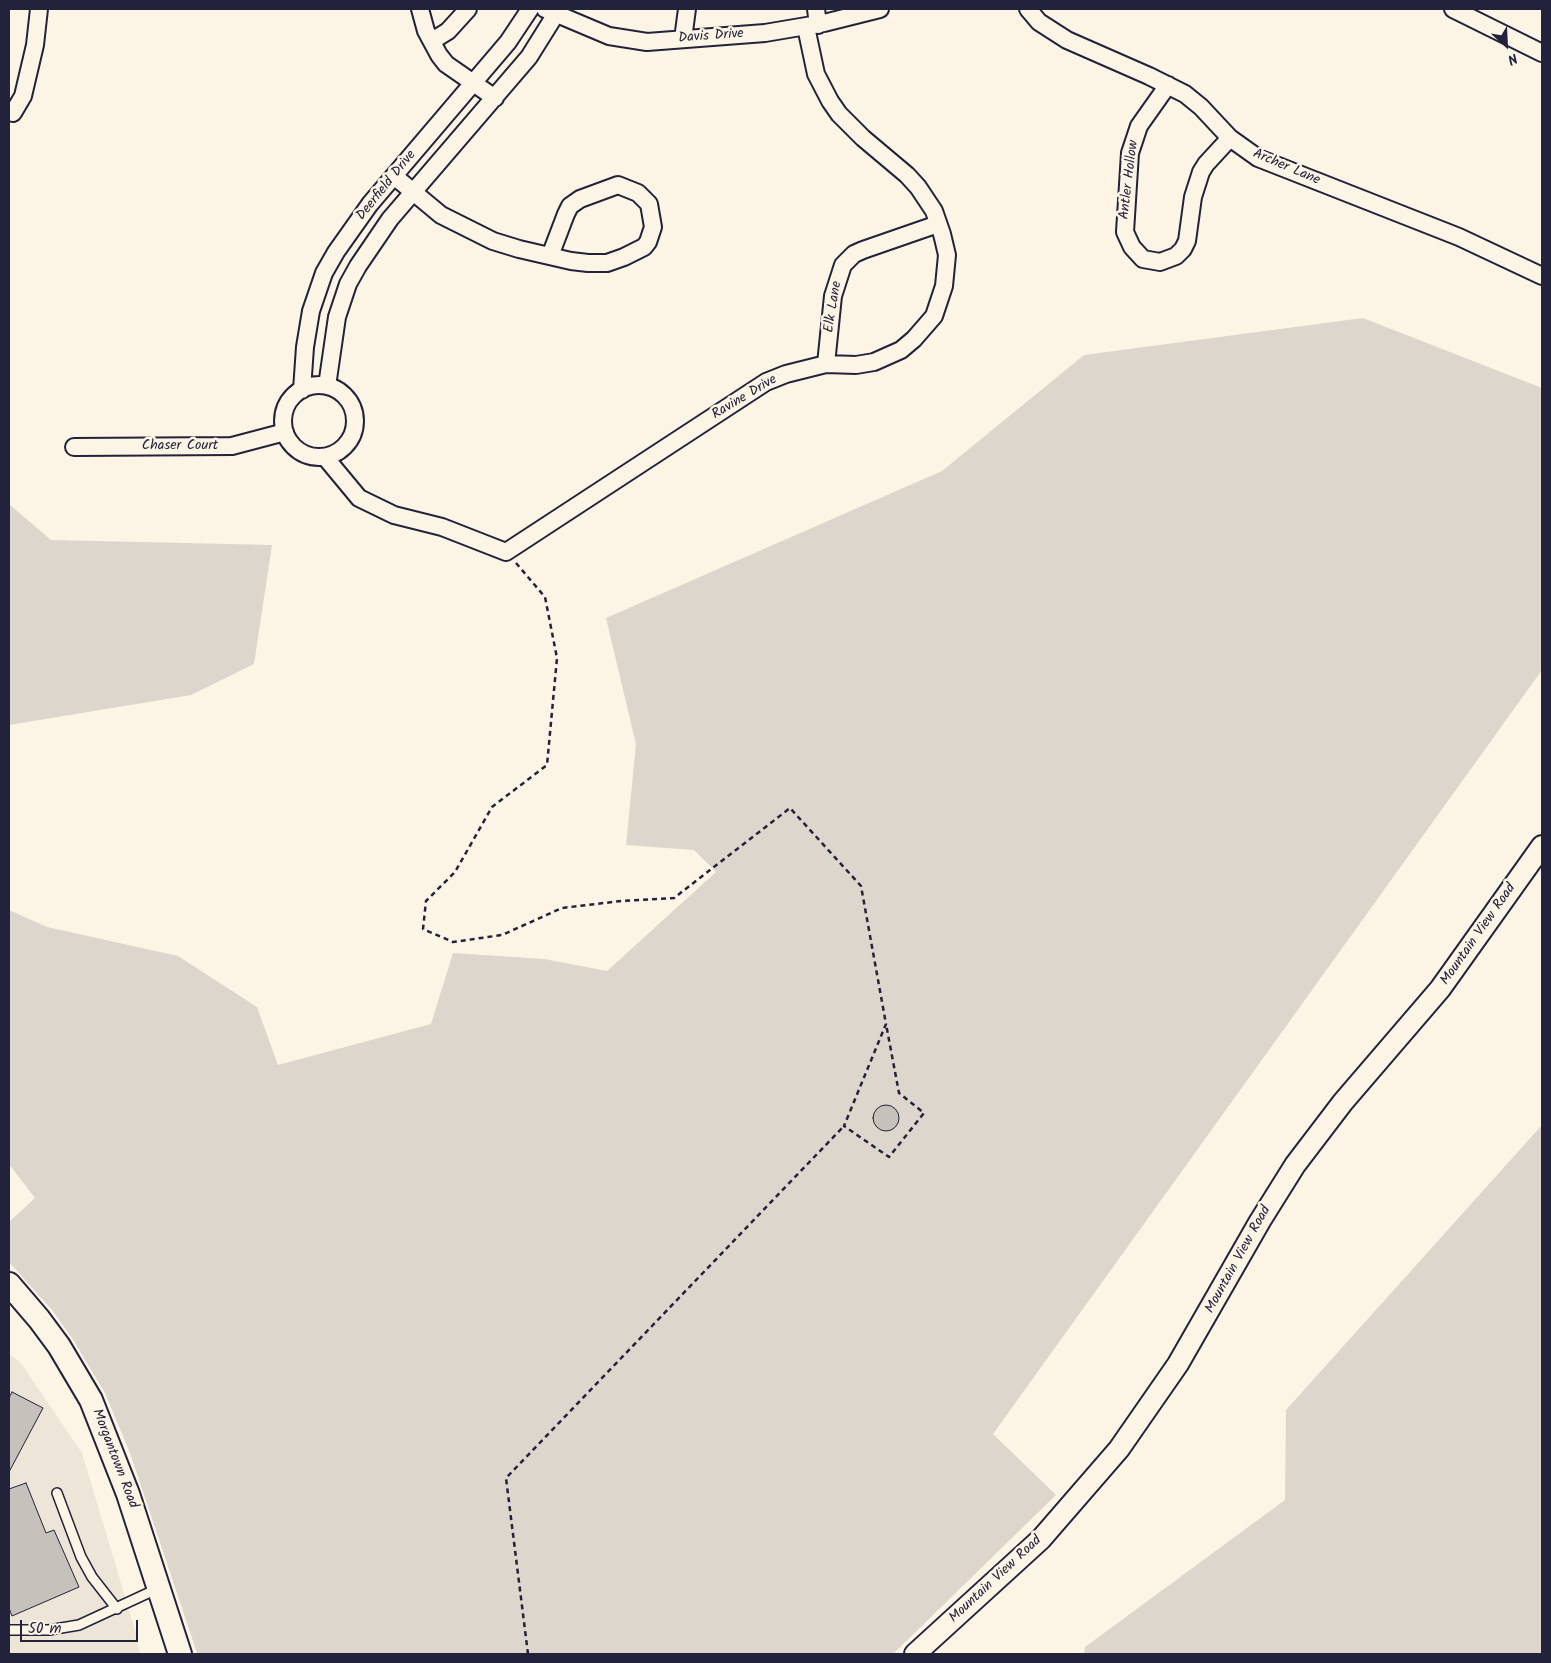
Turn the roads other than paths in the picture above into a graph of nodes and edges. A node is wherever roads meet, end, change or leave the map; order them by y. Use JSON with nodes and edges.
{"nodes":[{"id":1,"x":39,"y":9,"type":"edge"},
{"id":2,"x":420,"y":9,"type":"edge"},
{"id":3,"x":468,"y":9,"type":"edge"},
{"id":4,"x":530,"y":9,"type":"edge"},
{"id":5,"x":687,"y":9,"type":"edge"},
{"id":6,"x":880,"y":9,"type":"edge"},
{"id":7,"x":1028,"y":9,"type":"edge"},
{"id":8,"x":1453,"y":9,"type":"edge"},
{"id":9,"x":554,"y":10,"type":"edge"},
{"id":10,"x":813,"y":20,"type":"edge"},
{"id":11,"x":683,"y":39,"type":"junction"},
{"id":12,"x":432,"y":41,"type":"junction"},
{"id":13,"x":1542,"y":53,"type":"edge"},
{"id":14,"x":473,"y":83,"type":"junction"},
{"id":15,"x":1168,"y":85,"type":"junction"},
{"id":16,"x":495,"y":98,"type":"junction"},
{"id":17,"x":13,"y":113,"type":"dead end"},
{"id":18,"x":1230,"y":138,"type":"junction"},
{"id":19,"x":394,"y":176,"type":"junction"},
{"id":20,"x":414,"y":192,"type":"junction"},
{"id":21,"x":938,"y":224,"type":"junction"},
{"id":22,"x":550,"y":256,"type":"junction"},
{"id":23,"x":1542,"y":276,"type":"edge"},
{"id":24,"x":826,"y":364,"type":"junction"},
{"id":25,"x":327,"y":386,"type":"junction"},
{"id":26,"x":302,"y":390,"type":"junction"},
{"id":27,"x":285,"y":432,"type":"junction"},
{"id":28,"x":74,"y":447,"type":"dead end"},
{"id":29,"x":325,"y":457,"type":"junction"},
{"id":30,"x":1542,"y":846,"type":"edge"},
{"id":31,"x":9,"y":1284,"type":"edge"},
{"id":32,"x":57,"y":1493,"type":"dead end"},
{"id":33,"x":160,"y":1588,"type":"junction"},
{"id":34,"x":117,"y":1609,"type":"junction"},
{"id":35,"x":9,"y":1630,"type":"edge"},
{"id":36,"x":180,"y":1654,"type":"edge"},
{"id":37,"x":915,"y":1654,"type":"edge"}],
"edges":[{"from":1,"to":17,"type":"street"},
{"from":2,"to":12,"type":"street"},
{"from":3,"to":12,"type":"street"},
{"from":4,"to":14,"type":"street","name":"Deerfield Drive"},
{"from":5,"to":11,"type":"street"},
{"from":6,"to":10,"type":"street","name":"Davis Drive"},
{"from":7,"to":15,"type":"street","name":"Archer Lane"},
{"from":8,"to":13,"type":"street"},
{"from":9,"to":11,"type":"street","name":"Davis Drive"},
{"from":9,"to":16,"type":"street","name":"Deerfield Drive"},
{"from":10,"to":11,"type":"street","name":"Davis Drive"},
{"from":10,"to":21,"type":"street","name":"Ravine Drive"},
{"from":12,"to":14,"type":"street"},
{"from":14,"to":16,"type":"street"},
{"from":14,"to":19,"type":"street","name":"Deerfield Drive"},
{"from":15,"to":18,"type":"street","name":"Archer Lane"},
{"from":15,"to":18,"type":"street","name":"Antler Hollow"},
{"from":16,"to":20,"type":"street","name":"Deerfield Drive"},
{"from":18,"to":23,"type":"street","name":"Archer Lane"},
{"from":19,"to":20,"type":"street"},
{"from":19,"to":26,"type":"street","name":"Deerfield Drive"},
{"from":20,"to":22,"type":"street"},
{"from":20,"to":25,"type":"street","name":"Deerfield Drive"},
{"from":21,"to":24,"type":"street","name":"Elk Lane"},
{"from":21,"to":24,"type":"street","name":"Ravine Drive"},
{"from":22,"to":22,"type":"street"},
{"from":24,"to":29,"type":"street","name":"Ravine Drive"},
{"from":25,"to":26,"type":"street"},
{"from":25,"to":29,"type":"street"},
{"from":26,"to":27,"type":"street"},
{"from":27,"to":28,"type":"street","name":"Chaser Court"},
{"from":27,"to":29,"type":"street"},
{"from":30,"to":37,"type":"street","name":"Mountain View Road"},
{"from":31,"to":33,"type":"main road","name":"Morgantown Road"},
{"from":32,"to":34,"type":"lane"},
{"from":33,"to":34,"type":"lane"},
{"from":33,"to":36,"type":"main road","name":"Morgantown Road"},
{"from":34,"to":35,"type":"lane"}]}
